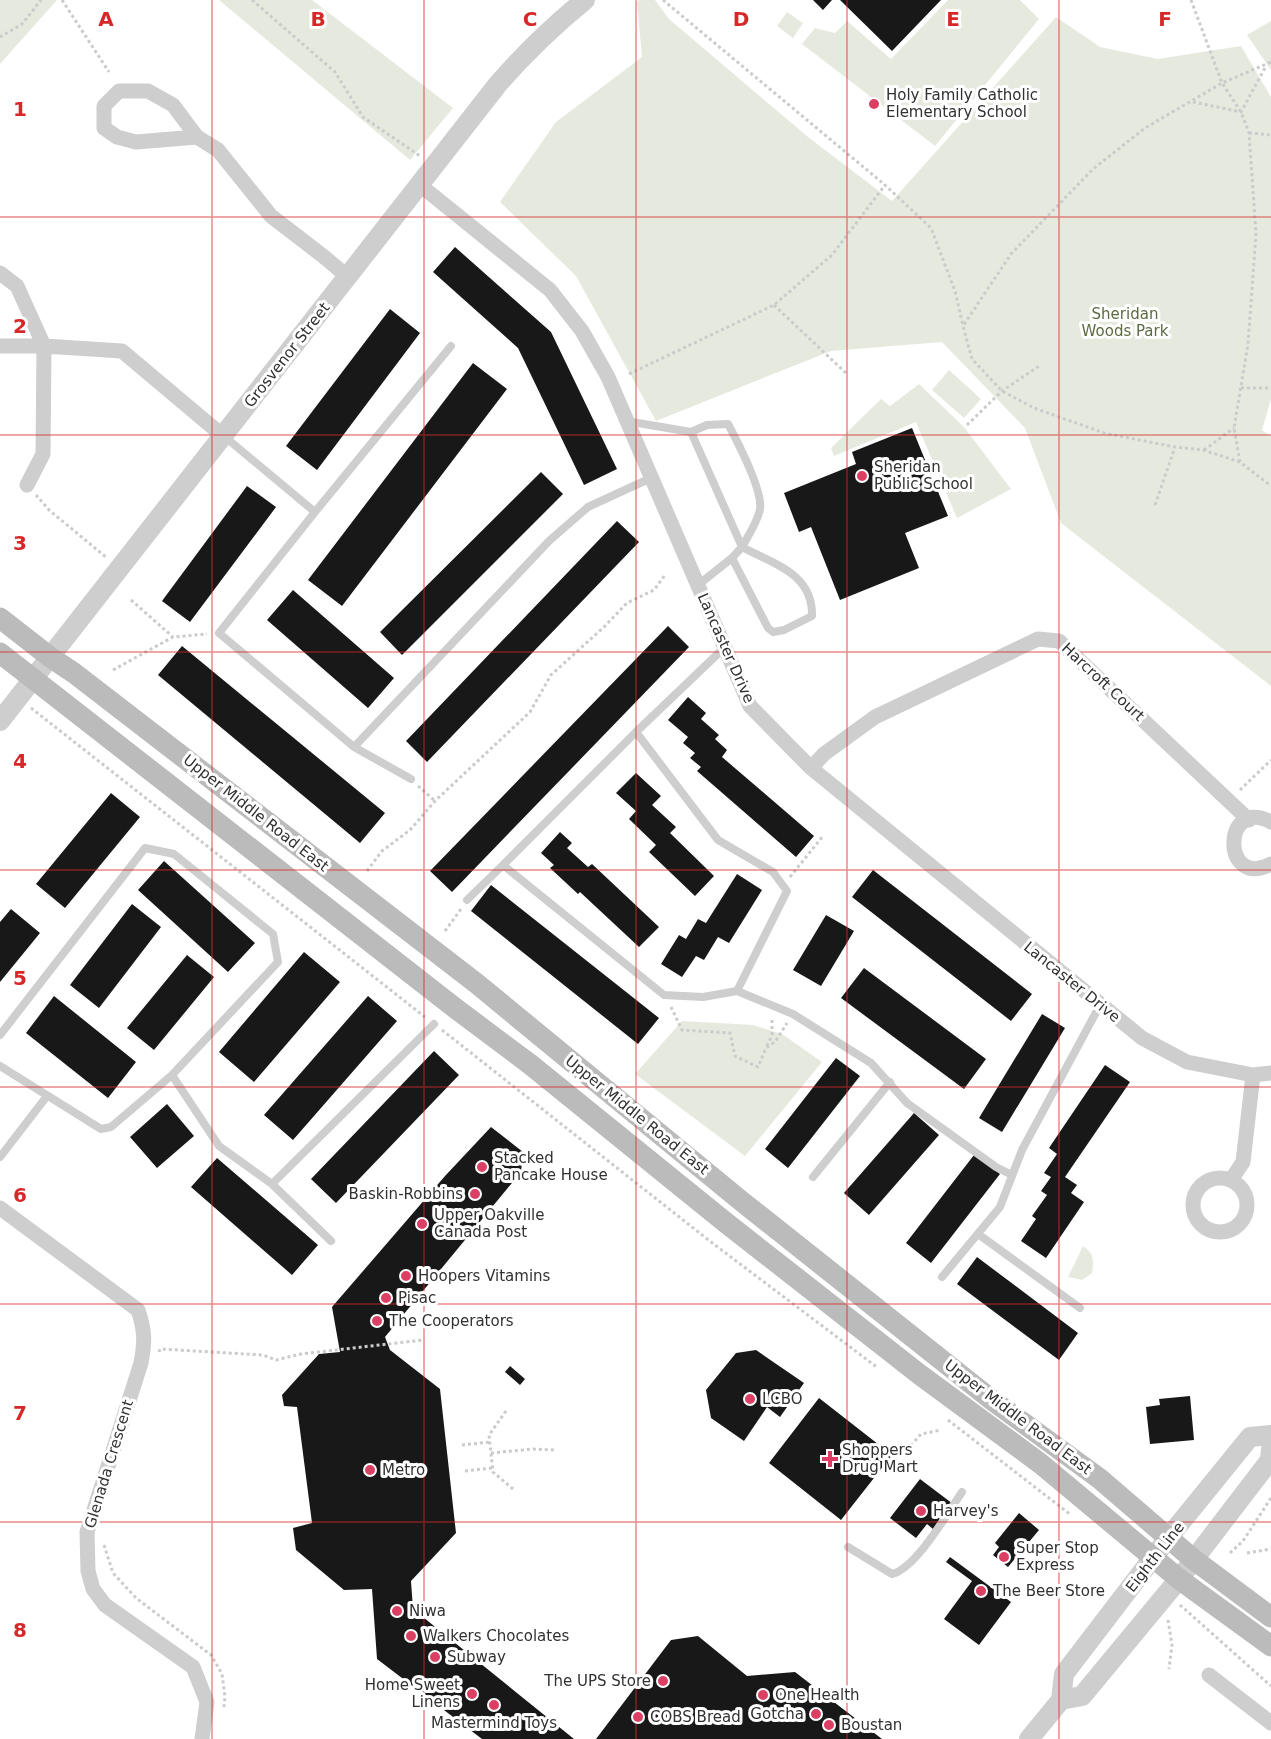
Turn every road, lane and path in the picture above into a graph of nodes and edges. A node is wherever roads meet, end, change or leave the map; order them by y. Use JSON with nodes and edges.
{"nodes":[{"id":1,"x":41,"y":0,"type":"edge"},
{"id":2,"x":62,"y":0,"type":"edge"},
{"id":3,"x":252,"y":0,"type":"edge"},
{"id":4,"x":585,"y":0,"type":"edge"},
{"id":5,"x":663,"y":0,"type":"edge"},
{"id":6,"x":1191,"y":0,"type":"edge"},
{"id":7,"x":0,"y":38,"type":"edge"},
{"id":8,"x":1269,"y":63,"type":"edge"},
{"id":9,"x":109,"y":72,"type":"dead end"},
{"id":10,"x":1222,"y":83,"type":"junction"},
{"id":11,"x":1191,"y":102,"type":"junction"},
{"id":12,"x":1241,"y":111,"type":"junction"},
{"id":13,"x":1249,"y":133,"type":"junction"},
{"id":14,"x":1271,"y":135,"type":"edge"},
{"id":15,"x":197,"y":137,"type":"junction"},
{"id":16,"x":435,"y":165,"type":"junction"},
{"id":17,"x":420,"y":185,"type":"junction"},
{"id":18,"x":885,"y":185,"type":"junction"},
{"id":19,"x":0,"y":273,"type":"edge"},
{"id":20,"x":348,"y":277,"type":"junction"},
{"id":21,"x":774,"y":305,"type":"junction"},
{"id":22,"x":963,"y":326,"type":"junction"},
{"id":23,"x":0,"y":346,"type":"edge"},
{"id":24,"x":44,"y":346,"type":"junction"},
{"id":25,"x":451,"y":346,"type":"dead end"},
{"id":26,"x":1039,"y":366,"type":"dead end"},
{"id":27,"x":629,"y":374,"type":"dead end"},
{"id":28,"x":848,"y":375,"type":"dead end"},
{"id":29,"x":1241,"y":388,"type":"junction"},
{"id":30,"x":1271,"y":388,"type":"edge"},
{"id":31,"x":1002,"y":391,"type":"junction"},
{"id":32,"x":627,"y":421,"type":"junction"},
{"id":33,"x":967,"y":425,"type":"dead end"},
{"id":34,"x":1234,"y":428,"type":"junction"},
{"id":35,"x":691,"y":432,"type":"junction"},
{"id":36,"x":224,"y":436,"type":"junction"},
{"id":37,"x":1175,"y":447,"type":"junction"},
{"id":38,"x":1203,"y":450,"type":"junction"},
{"id":39,"x":1240,"y":462,"type":"junction"},
{"id":40,"x":651,"y":478,"type":"junction"},
{"id":41,"x":27,"y":485,"type":"joint"},
{"id":42,"x":1271,"y":486,"type":"edge"},
{"id":43,"x":1155,"y":505,"type":"dead end"},
{"id":44,"x":315,"y":512,"type":"junction"},
{"id":45,"x":742,"y":547,"type":"junction"},
{"id":46,"x":732,"y":558,"type":"junction"},
{"id":47,"x":120,"y":568,"type":"junction"},
{"id":48,"x":665,"y":575,"type":"dead end"},
{"id":49,"x":698,"y":585,"type":"junction"},
{"id":50,"x":131,"y":600,"type":"dead end"},
{"id":51,"x":0,"y":618,"type":"edge"},
{"id":52,"x":219,"y":633,"type":"junction"},
{"id":53,"x":173,"y":637,"type":"junction"},
{"id":54,"x":725,"y":647,"type":"junction"},
{"id":55,"x":0,"y":653,"type":"edge"},
{"id":56,"x":50,"y":657,"type":"junction"},
{"id":57,"x":113,"y":670,"type":"dead end"},
{"id":58,"x":33,"y":678,"type":"junction"},
{"id":59,"x":18,"y":698,"type":"junction"},
{"id":60,"x":0,"y":721,"type":"edge"},
{"id":61,"x":636,"y":732,"type":"junction"},
{"id":62,"x":354,"y":747,"type":"junction"},
{"id":63,"x":1271,"y":760,"type":"edge"},
{"id":64,"x":811,"y":768,"type":"junction"},
{"id":65,"x":411,"y":779,"type":"joint"},
{"id":66,"x":1235,"y":794,"type":"dead end"},
{"id":67,"x":435,"y":801,"type":"junction"},
{"id":68,"x":1249,"y":820,"type":"junction"},
{"id":69,"x":1271,"y":822,"type":"edge"},
{"id":70,"x":823,"y":837,"type":"dead end"},
{"id":71,"x":1271,"y":864,"type":"edge"},
{"id":72,"x":502,"y":865,"type":"junction"},
{"id":73,"x":367,"y":871,"type":"dead end"},
{"id":74,"x":783,"y":885,"type":"junction"},
{"id":75,"x":467,"y":900,"type":"joint"},
{"id":76,"x":445,"y":932,"type":"dead end"},
{"id":77,"x":737,"y":991,"type":"junction"},
{"id":78,"x":664,"y":995,"type":"junction"},
{"id":79,"x":772,"y":1005,"type":"junction"},
{"id":80,"x":1100,"y":1005,"type":"junction"},
{"id":81,"x":793,"y":1014,"type":"junction"},
{"id":82,"x":434,"y":1024,"type":"junction"},
{"id":83,"x":0,"y":1035,"type":"edge"},
{"id":84,"x":766,"y":1048,"type":"junction"},
{"id":85,"x":0,"y":1066,"type":"edge"},
{"id":86,"x":1271,"y":1073,"type":"edge"},
{"id":87,"x":172,"y":1075,"type":"junction"},
{"id":88,"x":1253,"y":1075,"type":"junction"},
{"id":89,"x":890,"y":1082,"type":"junction"},
{"id":90,"x":47,"y":1096,"type":"junction"},
{"id":91,"x":0,"y":1156,"type":"edge"},
{"id":92,"x":1012,"y":1176,"type":"junction"},
{"id":93,"x":813,"y":1177,"type":"dead end"},
{"id":94,"x":1231,"y":1180,"type":"dead end"},
{"id":95,"x":272,"y":1184,"type":"junction"},
{"id":96,"x":0,"y":1208,"type":"edge"},
{"id":97,"x":978,"y":1234,"type":"junction"},
{"id":98,"x":332,"y":1241,"type":"dead end"},
{"id":99,"x":942,"y":1277,"type":"dead end"},
{"id":100,"x":1080,"y":1308,"type":"dead end"},
{"id":101,"x":423,"y":1340,"type":"dead end"},
{"id":102,"x":157,"y":1359,"type":"dead end"},
{"id":103,"x":884,"y":1372,"type":"dead end"},
{"id":104,"x":506,"y":1411,"type":"dead end"},
{"id":105,"x":941,"y":1415,"type":"dead end"},
{"id":106,"x":941,"y":1430,"type":"dead end"},
{"id":107,"x":1271,"y":1435,"type":"edge"},
{"id":108,"x":489,"y":1442,"type":"junction"},
{"id":109,"x":462,"y":1445,"type":"dead end"},
{"id":110,"x":1271,"y":1449,"type":"edge"},
{"id":111,"x":554,"y":1450,"type":"dead end"},
{"id":112,"x":907,"y":1450,"type":"dead end"},
{"id":113,"x":491,"y":1453,"type":"junction"},
{"id":114,"x":492,"y":1468,"type":"junction"},
{"id":115,"x":465,"y":1471,"type":"dead end"},
{"id":116,"x":513,"y":1489,"type":"dead end"},
{"id":117,"x":962,"y":1492,"type":"dead end"},
{"id":118,"x":1271,"y":1498,"type":"edge"},
{"id":119,"x":1075,"y":1519,"type":"dead end"},
{"id":120,"x":1168,"y":1538,"type":"junction"},
{"id":121,"x":103,"y":1540,"type":"dead end"},
{"id":122,"x":848,"y":1547,"type":"dead end"},
{"id":123,"x":1271,"y":1548,"type":"edge"},
{"id":124,"x":1230,"y":1553,"type":"dead end"},
{"id":125,"x":1247,"y":1553,"type":"dead end"},
{"id":126,"x":1154,"y":1559,"type":"junction"},
{"id":127,"x":1193,"y":1559,"type":"junction"},
{"id":128,"x":1173,"y":1586,"type":"junction"},
{"id":129,"x":1271,"y":1617,"type":"edge"},
{"id":130,"x":1168,"y":1620,"type":"dead end"},
{"id":131,"x":1271,"y":1646,"type":"edge"},
{"id":132,"x":1169,"y":1669,"type":"dead end"},
{"id":133,"x":1209,"y":1675,"type":"dead end"},
{"id":134,"x":1271,"y":1686,"type":"edge"},
{"id":135,"x":1060,"y":1700,"type":"junction"},
{"id":136,"x":224,"y":1707,"type":"dead end"},
{"id":137,"x":1271,"y":1723,"type":"edge"},
{"id":138,"x":202,"y":1739,"type":"edge"},
{"id":139,"x":1029,"y":1739,"type":"edge"}],
"edges":[{"from":1,"to":7,"type":"path"},
{"from":2,"to":9,"type":"path"},
{"from":3,"to":16,"type":"path"},
{"from":4,"to":16,"type":"street","name":"Grosvenor Street"},
{"from":5,"to":18,"type":"path"},
{"from":6,"to":10,"type":"path"},
{"from":8,"to":10,"type":"path"},
{"from":8,"to":12,"type":"path"},
{"from":10,"to":11,"type":"path"},
{"from":10,"to":12,"type":"path"},
{"from":11,"to":12,"type":"path"},
{"from":11,"to":22,"type":"path"},
{"from":12,"to":13,"type":"path"},
{"from":13,"to":14,"type":"path"},
{"from":13,"to":29,"type":"path"},
{"from":15,"to":15,"type":"street"},
{"from":15,"to":20,"type":"street"},
{"from":16,"to":17,"type":"street","name":"Grosvenor Street"},
{"from":17,"to":20,"type":"street","name":"Grosvenor Street"},
{"from":17,"to":32,"type":"street","name":"Lancaster Drive"},
{"from":18,"to":21,"type":"path"},
{"from":18,"to":22,"type":"path"},
{"from":19,"to":24,"type":"street"},
{"from":20,"to":36,"type":"street","name":"Grosvenor Street"},
{"from":21,"to":27,"type":"path"},
{"from":21,"to":28,"type":"path"},
{"from":22,"to":31,"type":"path"},
{"from":23,"to":24,"type":"street"},
{"from":24,"to":36,"type":"street"},
{"from":24,"to":41,"type":"street"},
{"from":25,"to":44,"type":"lane"},
{"from":26,"to":31,"type":"path"},
{"from":29,"to":30,"type":"path"},
{"from":29,"to":34,"type":"path"},
{"from":31,"to":33,"type":"path"},
{"from":31,"to":37,"type":"path"},
{"from":32,"to":35,"type":"lane"},
{"from":32,"to":40,"type":"street","name":"Lancaster Drive"},
{"from":34,"to":38,"type":"path"},
{"from":34,"to":39,"type":"path"},
{"from":35,"to":45,"type":"lane"},
{"from":35,"to":45,"type":"lane"},
{"from":36,"to":44,"type":"lane"},
{"from":36,"to":47,"type":"street","name":"Grosvenor Street"},
{"from":37,"to":38,"type":"path"},
{"from":37,"to":43,"type":"path"},
{"from":38,"to":39,"type":"path"},
{"from":39,"to":42,"type":"path"},
{"from":40,"to":49,"type":"street","name":"Lancaster Drive"},
{"from":40,"to":62,"type":"lane"},
{"from":41,"to":47,"type":"path"},
{"from":44,"to":52,"type":"lane"},
{"from":45,"to":46,"type":"lane"},
{"from":45,"to":46,"type":"lane"},
{"from":46,"to":49,"type":"lane"},
{"from":47,"to":56,"type":"street","name":"Grosvenor Street"},
{"from":48,"to":67,"type":"path"},
{"from":49,"to":54,"type":"street","name":"Lancaster Drive"},
{"from":50,"to":53,"type":"path"},
{"from":51,"to":56,"type":"main road","name":"Upper Middle Road East"},
{"from":52,"to":53,"type":"path"},
{"from":52,"to":62,"type":"lane"},
{"from":53,"to":57,"type":"path"},
{"from":54,"to":61,"type":"lane"},
{"from":54,"to":64,"type":"street","name":"Lancaster Drive"},
{"from":55,"to":58,"type":"main road","name":"Upper Middle Road East"},
{"from":56,"to":58,"type":"street","name":"Grosvenor Street"},
{"from":56,"to":120,"type":"main road","name":"Upper Middle Road East"},
{"from":58,"to":59,"type":"street","name":"Grosvenor Street"},
{"from":58,"to":126,"type":"main road","name":"Upper Middle Road East"},
{"from":59,"to":60,"type":"street","name":"Grosvenor Street"},
{"from":59,"to":82,"type":"path"},
{"from":61,"to":72,"type":"lane"},
{"from":61,"to":74,"type":"lane"},
{"from":62,"to":65,"type":"lane"},
{"from":63,"to":66,"type":"path"},
{"from":64,"to":68,"type":"street","name":"Harcroft Court"},
{"from":64,"to":80,"type":"street","name":"Lancaster Drive"},
{"from":65,"to":67,"type":"path"},
{"from":67,"to":73,"type":"path"},
{"from":68,"to":69,"type":"street"},
{"from":68,"to":71,"type":"street"},
{"from":70,"to":74,"type":"path"},
{"from":72,"to":75,"type":"lane"},
{"from":72,"to":78,"type":"lane"},
{"from":74,"to":77,"type":"lane"},
{"from":75,"to":76,"type":"path"},
{"from":77,"to":78,"type":"lane"},
{"from":77,"to":79,"type":"lane"},
{"from":78,"to":84,"type":"path"},
{"from":79,"to":81,"type":"lane"},
{"from":79,"to":84,"type":"path"},
{"from":80,"to":88,"type":"street","name":"Lancaster Drive"},
{"from":80,"to":92,"type":"lane"},
{"from":81,"to":84,"type":"path"},
{"from":81,"to":89,"type":"lane"},
{"from":82,"to":95,"type":"lane"},
{"from":82,"to":103,"type":"path"},
{"from":83,"to":87,"type":"lane"},
{"from":85,"to":90,"type":"lane"},
{"from":86,"to":88,"type":"street","name":"Lancaster Drive"},
{"from":87,"to":90,"type":"lane"},
{"from":87,"to":95,"type":"lane"},
{"from":88,"to":94,"type":"street"},
{"from":89,"to":92,"type":"lane"},
{"from":89,"to":93,"type":"lane"},
{"from":90,"to":91,"type":"lane"},
{"from":92,"to":97,"type":"lane"},
{"from":95,"to":98,"type":"lane"},
{"from":96,"to":138,"type":"street","name":"Glenada Crescent"},
{"from":97,"to":99,"type":"lane"},
{"from":97,"to":100,"type":"lane"},
{"from":101,"to":102,"type":"path"},
{"from":104,"to":108,"type":"path"},
{"from":105,"to":119,"type":"path"},
{"from":106,"to":112,"type":"path"},
{"from":107,"to":120,"type":"street","name":"Eighth Line"},
{"from":108,"to":109,"type":"path"},
{"from":108,"to":113,"type":"path"},
{"from":110,"to":127,"type":"street","name":"Eighth Line"},
{"from":111,"to":113,"type":"path"},
{"from":113,"to":114,"type":"path"},
{"from":114,"to":115,"type":"path"},
{"from":114,"to":116,"type":"path"},
{"from":117,"to":122,"type":"lane"},
{"from":118,"to":124,"type":"path"},
{"from":120,"to":126,"type":"street","name":"Eighth Line"},
{"from":120,"to":127,"type":"main road","name":"Upper Middle Road East"},
{"from":121,"to":136,"type":"path"},
{"from":123,"to":125,"type":"path"},
{"from":126,"to":128,"type":"main road","name":"Upper Middle Road East"},
{"from":126,"to":135,"type":"street","name":"Eighth Line"},
{"from":127,"to":128,"type":"street","name":"Eighth Line"},
{"from":127,"to":129,"type":"main road","name":"Upper Middle Road East"},
{"from":128,"to":131,"type":"main road","name":"Upper Middle Road East"},
{"from":128,"to":134,"type":"path"},
{"from":128,"to":135,"type":"street","name":"Eighth Line"},
{"from":130,"to":132,"type":"path"},
{"from":133,"to":137,"type":"street"},
{"from":135,"to":139,"type":"street","name":"Eighth Line"}]}
